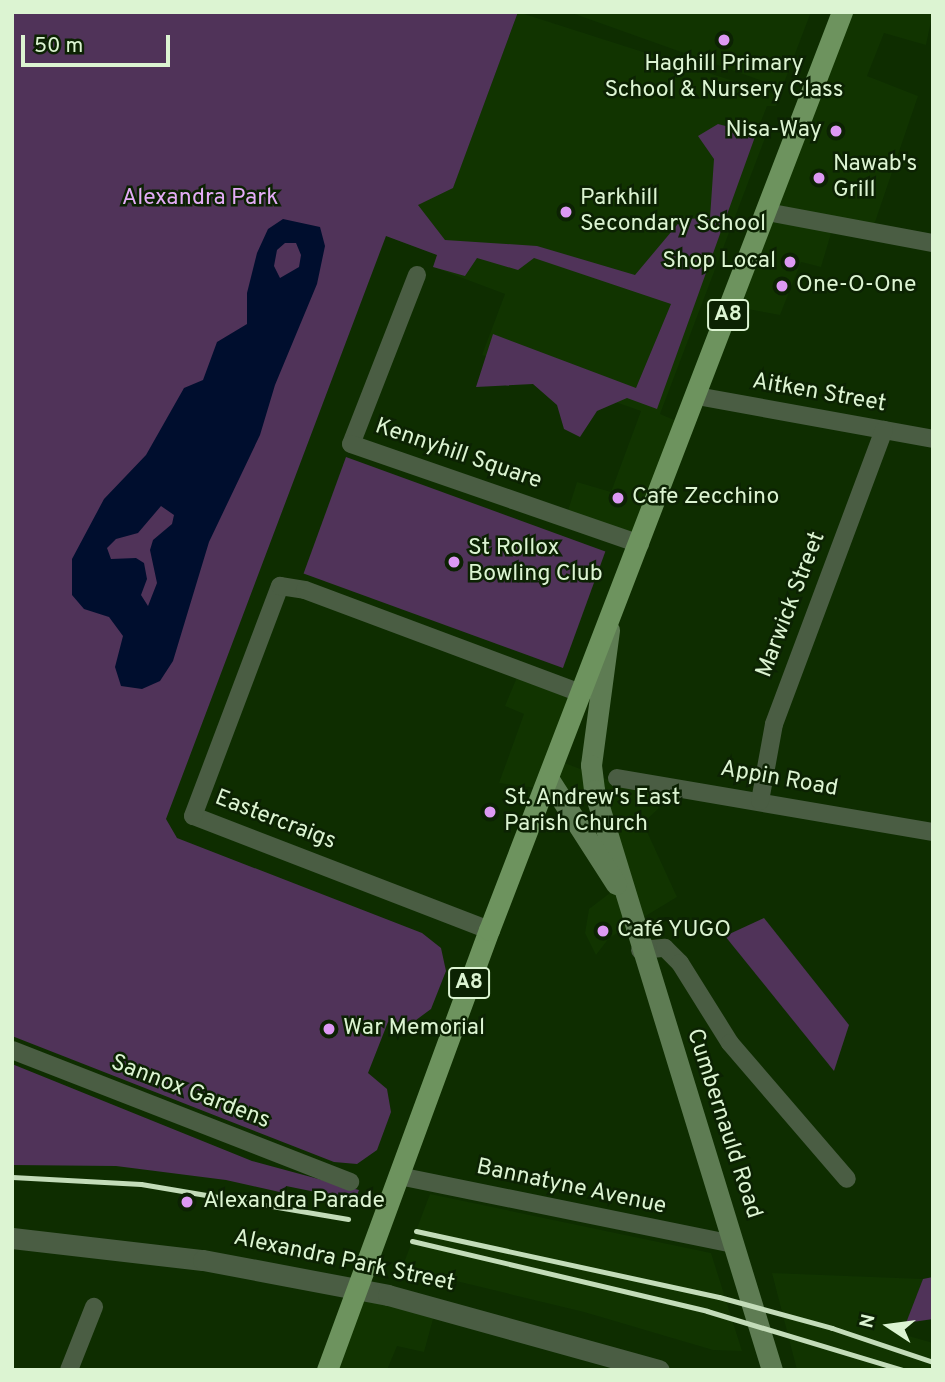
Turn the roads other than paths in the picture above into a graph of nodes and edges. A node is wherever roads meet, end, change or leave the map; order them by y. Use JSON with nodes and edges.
{"nodes":[{"id":1,"x":842,"y":12,"type":"edge"},
{"id":2,"x":766,"y":212,"type":"junction"},
{"id":3,"x":933,"y":243,"type":"edge"},
{"id":4,"x":417,"y":275,"type":"dead end"},
{"id":5,"x":697,"y":396,"type":"junction"},
{"id":6,"x":884,"y":430,"type":"junction"},
{"id":7,"x":933,"y":439,"type":"edge"},
{"id":8,"x":640,"y":544,"type":"junction"},
{"id":9,"x":611,"y":616,"type":"junction"},
{"id":10,"x":580,"y":693,"type":"junction"},
{"id":11,"x":548,"y":778,"type":"junction"},
{"id":12,"x":617,"y":778,"type":"dead end"},
{"id":13,"x":760,"y":801,"type":"junction"},
{"id":14,"x":933,"y":832,"type":"edge"},
{"id":15,"x":622,"y":894,"type":"junction"},
{"id":16,"x":489,"y":930,"type":"junction"},
{"id":17,"x":640,"y":950,"type":"junction"},
{"id":18,"x":12,"y":1050,"type":"edge"},
{"id":19,"x":399,"y":1176,"type":"junction"},
{"id":20,"x":847,"y":1179,"type":"dead end"},
{"id":21,"x":349,"y":1182,"type":"dead end"},
{"id":22,"x":12,"y":1238,"type":"edge"},
{"id":23,"x":736,"y":1252,"type":"junction"},
{"id":24,"x":357,"y":1290,"type":"junction"},
{"id":25,"x":94,"y":1307,"type":"dead end"},
{"id":26,"x":769,"y":1362,"type":"edge"},
{"id":27,"x":69,"y":1370,"type":"edge"},
{"id":28,"x":327,"y":1370,"type":"edge"},
{"id":29,"x":659,"y":1370,"type":"edge"}],
"edges":[{"from":1,"to":2,"type":"main road","name":"Cumbernauld Road","number":"A8"},
{"from":2,"to":3,"type":"street"},
{"from":2,"to":5,"type":"main road","name":"Cumbernauld Road","number":"A8"},
{"from":4,"to":8,"type":"street","name":"Kennyhill Square"},
{"from":5,"to":6,"type":"street","name":"Aitken Street"},
{"from":5,"to":8,"type":"main road","name":"Cumbernauld Road","number":"A8"},
{"from":6,"to":7,"type":"street","name":"Aitken Street"},
{"from":6,"to":13,"type":"street","name":"Marwick Street"},
{"from":8,"to":9,"type":"main road","name":"Cumbernauld Road","number":"A8"},
{"from":9,"to":10,"type":"main road","name":"Cumbernauld Road","number":"A8"},
{"from":9,"to":15,"type":"main road","name":"Cumbernauld Road"},
{"from":10,"to":11,"type":"main road","name":"Cumbernauld Road","number":"A8"},
{"from":10,"to":16,"type":"street","name":"Eastercraigs"},
{"from":11,"to":15,"type":"main road","name":"Cumbernauld Road"},
{"from":11,"to":16,"type":"main road","number":"A8"},
{"from":12,"to":13,"type":"street","name":"Appin Road"},
{"from":13,"to":14,"type":"street","name":"Appin Road"},
{"from":15,"to":17,"type":"main road","name":"Cumbernauld Road"},
{"from":16,"to":19,"type":"main road","number":"A8"},
{"from":17,"to":20,"type":"street"},
{"from":17,"to":23,"type":"main road","name":"Cumbernauld Road"},
{"from":18,"to":21,"type":"street","name":"Sannox Gardens"},
{"from":19,"to":23,"type":"street","name":"Bannatyne Avenue"},
{"from":19,"to":24,"type":"main road","number":"A8"},
{"from":22,"to":24,"type":"street","name":"Alexandra Park Street"},
{"from":23,"to":26,"type":"main road","name":"Cumbernauld Road"},
{"from":24,"to":28,"type":"main road","number":"A8"},
{"from":24,"to":29,"type":"street","name":"Alexandra Park Street"},
{"from":25,"to":27,"type":"street"}]}
